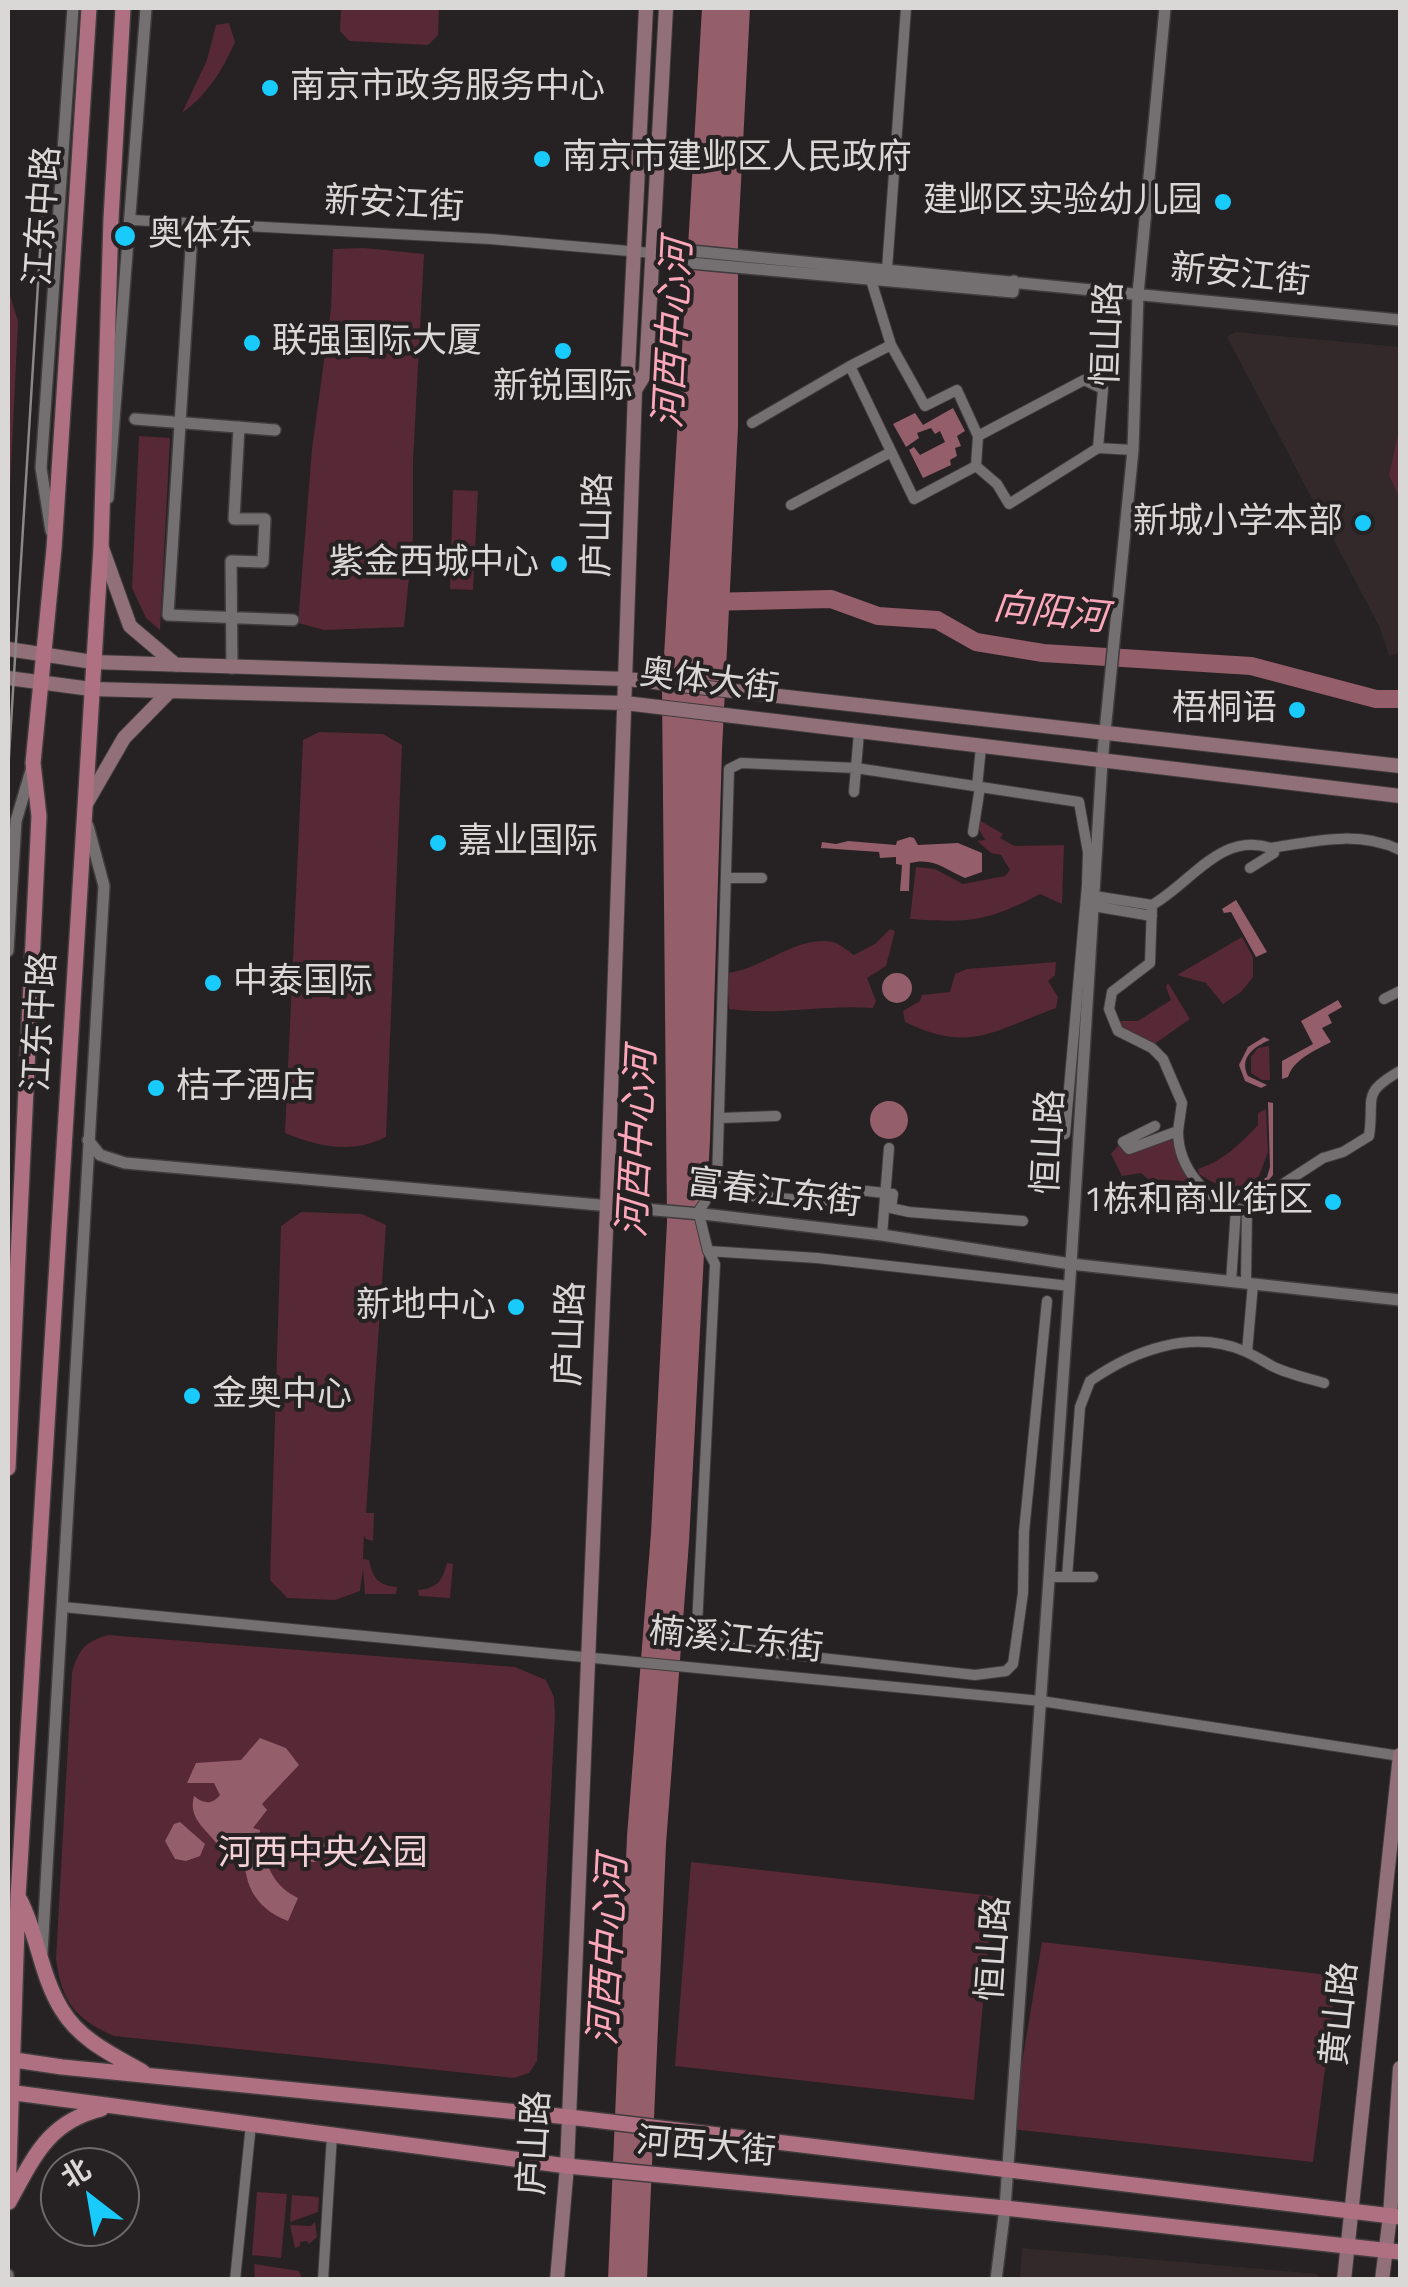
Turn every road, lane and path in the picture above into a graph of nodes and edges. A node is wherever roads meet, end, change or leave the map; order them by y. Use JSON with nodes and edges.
{"nodes":[{"id":1,"x":73,"y":8,"type":"edge"},
{"id":2,"x":89,"y":8,"type":"edge"},
{"id":3,"x":122,"y":8,"type":"edge"},
{"id":4,"x":146,"y":8,"type":"edge"},
{"id":5,"x":646,"y":8,"type":"edge"},
{"id":6,"x":666,"y":8,"type":"edge"},
{"id":7,"x":906,"y":8,"type":"edge"},
{"id":8,"x":1165,"y":8,"type":"edge"},
{"id":9,"x":132,"y":220,"type":"junction"},
{"id":10,"x":191,"y":249,"type":"dead end"},
{"id":11,"x":635,"y":252,"type":"junction"},
{"id":12,"x":652,"y":252,"type":"junction"},
{"id":13,"x":754,"y":263,"type":"junction"},
{"id":14,"x":886,"y":269,"type":"junction"},
{"id":15,"x":871,"y":280,"type":"junction"},
{"id":16,"x":1014,"y":280,"type":"junction"},
{"id":17,"x":1138,"y":294,"type":"junction"},
{"id":18,"x":1400,"y":320,"type":"edge"},
{"id":19,"x":891,"y":345,"type":"junction"},
{"id":20,"x":850,"y":366,"type":"junction"},
{"id":21,"x":635,"y":390,"type":"junction"},
{"id":22,"x":135,"y":418,"type":"dead end"},
{"id":23,"x":180,"y":423,"type":"junction"},
{"id":24,"x":752,"y":423,"type":"dead end"},
{"id":25,"x":239,"y":427,"type":"junction"},
{"id":26,"x":275,"y":430,"type":"dead end"},
{"id":27,"x":978,"y":436,"type":"junction"},
{"id":28,"x":1098,"y":448,"type":"junction"},
{"id":29,"x":1133,"y":450,"type":"junction"},
{"id":30,"x":891,"y":452,"type":"junction"},
{"id":31,"x":976,"y":466,"type":"junction"},
{"id":32,"x":791,"y":505,"type":"dead end"},
{"id":33,"x":102,"y":546,"type":"junction"},
{"id":34,"x":54,"y":549,"type":"junction"},
{"id":35,"x":230,"y":618,"type":"junction"},
{"id":36,"x":293,"y":620,"type":"dead end"},
{"id":37,"x":8,"y":649,"type":"edge"},
{"id":38,"x":42,"y":654,"type":"junction"},
{"id":39,"x":93,"y":662,"type":"junction"},
{"id":40,"x":176,"y":666,"type":"junction"},
{"id":41,"x":232,"y":668,"type":"junction"},
{"id":42,"x":8,"y":678,"type":"edge"},
{"id":43,"x":627,"y":679,"type":"junction"},
{"id":44,"x":39,"y":684,"type":"junction"},
{"id":45,"x":90,"y":689,"type":"junction"},
{"id":46,"x":170,"y":691,"type":"junction"},
{"id":47,"x":625,"y":703,"type":"junction"},
{"id":48,"x":859,"y":732,"type":"junction"},
{"id":49,"x":1105,"y":732,"type":"junction"},
{"id":50,"x":981,"y":747,"type":"junction"},
{"id":51,"x":1102,"y":762,"type":"junction"},
{"id":52,"x":33,"y":763,"type":"junction"},
{"id":53,"x":1400,"y":766,"type":"edge"},
{"id":54,"x":856,"y":768,"type":"junction"},
{"id":55,"x":978,"y":787,"type":"junction"},
{"id":56,"x":854,"y":792,"type":"dead end"},
{"id":57,"x":1400,"y":796,"type":"edge"},
{"id":58,"x":83,"y":809,"type":"junction"},
{"id":59,"x":973,"y":832,"type":"dead end"},
{"id":60,"x":1271,"y":848,"type":"junction"},
{"id":61,"x":1400,"y":850,"type":"edge"},
{"id":62,"x":1250,"y":868,"type":"dead end"},
{"id":63,"x":726,"y":878,"type":"junction"},
{"id":64,"x":762,"y":878,"type":"dead end"},
{"id":65,"x":1094,"y":901,"type":"junction"},
{"id":66,"x":1152,"y":911,"type":"junction"},
{"id":67,"x":8,"y":951,"type":"edge"},
{"id":68,"x":1400,"y":991,"type":"edge"},
{"id":69,"x":1384,"y":999,"type":"dead end"},
{"id":70,"x":1400,"y":1070,"type":"edge"},
{"id":71,"x":776,"y":1116,"type":"dead end"},
{"id":72,"x":720,"y":1118,"type":"junction"},
{"id":73,"x":1155,"y":1126,"type":"dead end"},
{"id":74,"x":1178,"y":1131,"type":"junction"},
{"id":75,"x":1066,"y":1134,"type":"dead end"},
{"id":76,"x":88,"y":1140,"type":"junction"},
{"id":77,"x":889,"y":1148,"type":"dead end"},
{"id":78,"x":726,"y":1190,"type":"dead end"},
{"id":79,"x":885,"y":1194,"type":"junction"},
{"id":80,"x":607,"y":1205,"type":"junction"},
{"id":81,"x":1242,"y":1208,"type":"junction"},
{"id":82,"x":703,"y":1214,"type":"junction"},
{"id":83,"x":1023,"y":1221,"type":"dead end"},
{"id":84,"x":882,"y":1235,"type":"junction"},
{"id":85,"x":708,"y":1251,"type":"junction"},
{"id":86,"x":1072,"y":1264,"type":"junction"},
{"id":87,"x":1231,"y":1282,"type":"junction"},
{"id":88,"x":1249,"y":1284,"type":"junction"},
{"id":89,"x":1070,"y":1286,"type":"junction"},
{"id":90,"x":1400,"y":1300,"type":"edge"},
{"id":91,"x":1047,"y":1302,"type":"dead end"},
{"id":92,"x":1248,"y":1352,"type":"junction"},
{"id":93,"x":1324,"y":1384,"type":"dead end"},
{"id":94,"x":8,"y":1468,"type":"edge"},
{"id":95,"x":1049,"y":1577,"type":"junction"},
{"id":96,"x":1067,"y":1577,"type":"junction"},
{"id":97,"x":1092,"y":1577,"type":"dead end"},
{"id":98,"x":63,"y":1607,"type":"junction"},
{"id":99,"x":589,"y":1657,"type":"junction"},
{"id":100,"x":1042,"y":1700,"type":"junction"},
{"id":101,"x":1400,"y":1756,"type":"edge"},
{"id":102,"x":18,"y":1896,"type":"junction"},
{"id":103,"x":42,"y":1953,"type":"junction"},
{"id":104,"x":9,"y":2059,"type":"edge"},
{"id":105,"x":1400,"y":2068,"type":"edge"},
{"id":106,"x":151,"y":2076,"type":"junction"},
{"id":107,"x":10,"y":2092,"type":"edge"},
{"id":108,"x":112,"y":2106,"type":"junction"},
{"id":109,"x":569,"y":2117,"type":"junction"},
{"id":110,"x":250,"y":2124,"type":"junction"},
{"id":111,"x":332,"y":2135,"type":"junction"},
{"id":112,"x":567,"y":2166,"type":"junction"},
{"id":113,"x":1008,"y":2171,"type":"junction"},
{"id":114,"x":8,"y":2197,"type":"edge"},
{"id":115,"x":8,"y":2206,"type":"edge"},
{"id":116,"x":1005,"y":2208,"type":"junction"},
{"id":117,"x":1350,"y":2211,"type":"junction"},
{"id":118,"x":1395,"y":2217,"type":"edge"},
{"id":119,"x":1348,"y":2246,"type":"junction"},
{"id":120,"x":1393,"y":2251,"type":"edge"},
{"id":121,"x":236,"y":2280,"type":"edge"},
{"id":122,"x":323,"y":2280,"type":"edge"},
{"id":123,"x":557,"y":2280,"type":"edge"},
{"id":124,"x":996,"y":2280,"type":"edge"},
{"id":125,"x":1344,"y":2280,"type":"edge"},
{"id":126,"x":1382,"y":2280,"type":"edge"}],
"edges":[{"from":1,"to":34,"type":"street","name":"江东中路"},
{"from":2,"to":34,"type":"main road","name":"江东中路"},
{"from":3,"to":33,"type":"main road","name":"江东中路"},
{"from":4,"to":9,"type":"street","name":"江东中路"},
{"from":5,"to":11,"type":"main road","name":"庐山路"},
{"from":6,"to":12,"type":"main road","name":"庐山路"},
{"from":7,"to":14,"type":"street"},
{"from":8,"to":17,"type":"street","name":"恒山路"},
{"from":9,"to":11,"type":"street","name":"新安江街"},
{"from":9,"to":33,"type":"street","name":"江东中路"},
{"from":10,"to":23,"type":"street"},
{"from":11,"to":12,"type":"street","name":"新安江街"},
{"from":11,"to":21,"type":"main road","name":"庐山路"},
{"from":12,"to":13,"type":"street","name":"新安江街"},
{"from":12,"to":21,"type":"main road","name":"庐山路"},
{"from":13,"to":14,"type":"street","name":"新安江街"},
{"from":13,"to":15,"type":"street","name":"新安江街"},
{"from":14,"to":16,"type":"street","name":"新安江街"},
{"from":15,"to":16,"type":"street","name":"新安江街"},
{"from":15,"to":19,"type":"street"},
{"from":16,"to":17,"type":"street","name":"新安江街"},
{"from":17,"to":18,"type":"street","name":"新安江街"},
{"from":17,"to":29,"type":"street","name":"恒山路"},
{"from":19,"to":20,"type":"street"},
{"from":19,"to":27,"type":"street"},
{"from":20,"to":24,"type":"street"},
{"from":20,"to":30,"type":"street"},
{"from":21,"to":43,"type":"main road","name":"庐山路"},
{"from":22,"to":23,"type":"street"},
{"from":23,"to":25,"type":"street"},
{"from":23,"to":35,"type":"street"},
{"from":25,"to":26,"type":"street"},
{"from":25,"to":35,"type":"street"},
{"from":27,"to":28,"type":"street"},
{"from":27,"to":31,"type":"street"},
{"from":28,"to":29,"type":"street"},
{"from":28,"to":31,"type":"street"},
{"from":29,"to":49,"type":"street","name":"恒山路"},
{"from":30,"to":31,"type":"street"},
{"from":30,"to":32,"type":"street"},
{"from":33,"to":39,"type":"main road","name":"江东中路"},
{"from":33,"to":40,"type":"main road"},
{"from":34,"to":38,"type":"main road","name":"江东中路"},
{"from":35,"to":36,"type":"street"},
{"from":35,"to":41,"type":"street"},
{"from":37,"to":38,"type":"main road","name":"奥体大街"},
{"from":38,"to":39,"type":"main road","name":"奥体大街"},
{"from":38,"to":44,"type":"main road","name":"江东中路"},
{"from":39,"to":40,"type":"main road","name":"奥体大街"},
{"from":39,"to":45,"type":"main road","name":"江东中路"},
{"from":40,"to":41,"type":"main road","name":"奥体大街"},
{"from":41,"to":43,"type":"main road","name":"奥体大街"},
{"from":42,"to":44,"type":"main road","name":"奥体大街"},
{"from":43,"to":47,"type":"main road","name":"庐山路"},
{"from":43,"to":49,"type":"main road","name":"奥体大街"},
{"from":44,"to":45,"type":"main road","name":"奥体大街"},
{"from":44,"to":52,"type":"main road","name":"江东中路"},
{"from":45,"to":46,"type":"main road","name":"奥体大街"},
{"from":45,"to":58,"type":"main road","name":"江东中路"},
{"from":46,"to":47,"type":"main road","name":"奥体大街"},
{"from":46,"to":58,"type":"main road"},
{"from":47,"to":48,"type":"main road","name":"奥体大街"},
{"from":47,"to":80,"type":"main road","name":"庐山路"},
{"from":48,"to":50,"type":"main road","name":"奥体大街"},
{"from":48,"to":54,"type":"street"},
{"from":49,"to":51,"type":"street","name":"恒山路"},
{"from":49,"to":53,"type":"main road","name":"奥体大街"},
{"from":50,"to":51,"type":"main road","name":"奥体大街"},
{"from":50,"to":55,"type":"street"},
{"from":51,"to":57,"type":"main road","name":"奥体大街"},
{"from":51,"to":65,"type":"street","name":"恒山路"},
{"from":52,"to":67,"type":"street","name":"江东中路"},
{"from":52,"to":94,"type":"main road","name":"江东中路"},
{"from":54,"to":55,"type":"street"},
{"from":54,"to":56,"type":"street"},
{"from":54,"to":63,"type":"street"},
{"from":55,"to":59,"type":"street"},
{"from":55,"to":75,"type":"street"},
{"from":58,"to":76,"type":"street","name":"江东中路"},
{"from":58,"to":102,"type":"main road","name":"江东中路"},
{"from":60,"to":61,"type":"street"},
{"from":60,"to":62,"type":"street"},
{"from":60,"to":66,"type":"street"},
{"from":63,"to":64,"type":"street"},
{"from":63,"to":72,"type":"street"},
{"from":65,"to":66,"type":"street"},
{"from":65,"to":86,"type":"street","name":"恒山路"},
{"from":66,"to":74,"type":"street"},
{"from":68,"to":69,"type":"street"},
{"from":70,"to":81,"type":"street"},
{"from":71,"to":72,"type":"street"},
{"from":72,"to":82,"type":"street"},
{"from":73,"to":74,"type":"street"},
{"from":74,"to":81,"type":"street"},
{"from":76,"to":80,"type":"street","name":"富春江东街"},
{"from":76,"to":98,"type":"street","name":"江东中路"},
{"from":77,"to":79,"type":"street"},
{"from":78,"to":79,"type":"street"},
{"from":79,"to":83,"type":"street"},
{"from":79,"to":84,"type":"street"},
{"from":80,"to":82,"type":"street","name":"富春江东街"},
{"from":80,"to":99,"type":"main road","name":"庐山路"},
{"from":81,"to":87,"type":"street"},
{"from":81,"to":88,"type":"street"},
{"from":82,"to":84,"type":"street","name":"富春江东街"},
{"from":82,"to":85,"type":"street"},
{"from":84,"to":86,"type":"street","name":"富春江东街"},
{"from":85,"to":89,"type":"street"},
{"from":85,"to":91,"type":"street"},
{"from":86,"to":87,"type":"street","name":"富春江东街"},
{"from":86,"to":89,"type":"street","name":"恒山路"},
{"from":87,"to":88,"type":"street","name":"富春江东街"},
{"from":88,"to":90,"type":"street","name":"富春江东街"},
{"from":88,"to":92,"type":"street"},
{"from":89,"to":95,"type":"street","name":"恒山路"},
{"from":92,"to":93,"type":"street"},
{"from":92,"to":96,"type":"street"},
{"from":95,"to":96,"type":"street"},
{"from":95,"to":100,"type":"street","name":"恒山路"},
{"from":96,"to":97,"type":"street"},
{"from":98,"to":99,"type":"street","name":"楠溪江东街"},
{"from":98,"to":103,"type":"street","name":"江东中路"},
{"from":99,"to":100,"type":"street","name":"楠溪江东街"},
{"from":99,"to":109,"type":"main road","name":"庐山路"},
{"from":100,"to":101,"type":"street","name":"楠溪江东街"},
{"from":100,"to":113,"type":"street","name":"恒山路"},
{"from":101,"to":117,"type":"main road","name":"黄山路"},
{"from":102,"to":103,"type":"main road"},
{"from":102,"to":104,"type":"main road","name":"江东中路"},
{"from":103,"to":106,"type":"main road"},
{"from":104,"to":106,"type":"main road","name":"河西大街"},
{"from":104,"to":107,"type":"main road","name":"江东中路"},
{"from":105,"to":118,"type":"main road","name":"黄山路"},
{"from":106,"to":109,"type":"main road","name":"河西大街"},
{"from":107,"to":108,"type":"main road","name":"河西大街"},
{"from":107,"to":114,"type":"main road","name":"江东中路"},
{"from":108,"to":110,"type":"main road","name":"河西大街"},
{"from":108,"to":115,"type":"main road"},
{"from":109,"to":112,"type":"main road","name":"庐山路"},
{"from":109,"to":113,"type":"main road","name":"河西大街"},
{"from":110,"to":111,"type":"main road","name":"河西大街"},
{"from":110,"to":121,"type":"street"},
{"from":111,"to":112,"type":"main road","name":"河西大街"},
{"from":111,"to":122,"type":"street"},
{"from":112,"to":116,"type":"main road","name":"河西大街"},
{"from":112,"to":123,"type":"main road","name":"庐山路"},
{"from":113,"to":116,"type":"street","name":"恒山路"},
{"from":113,"to":117,"type":"main road","name":"河西大街"},
{"from":116,"to":119,"type":"main road","name":"河西大街"},
{"from":116,"to":124,"type":"street","name":"恒山路"},
{"from":117,"to":118,"type":"main road","name":"河西大街"},
{"from":117,"to":119,"type":"main road","name":"黄山路"},
{"from":118,"to":120,"type":"main road","name":"黄山路"},
{"from":119,"to":120,"type":"main road","name":"河西大街"},
{"from":119,"to":125,"type":"main road","name":"黄山路"},
{"from":120,"to":126,"type":"main road","name":"黄山路"}]}
